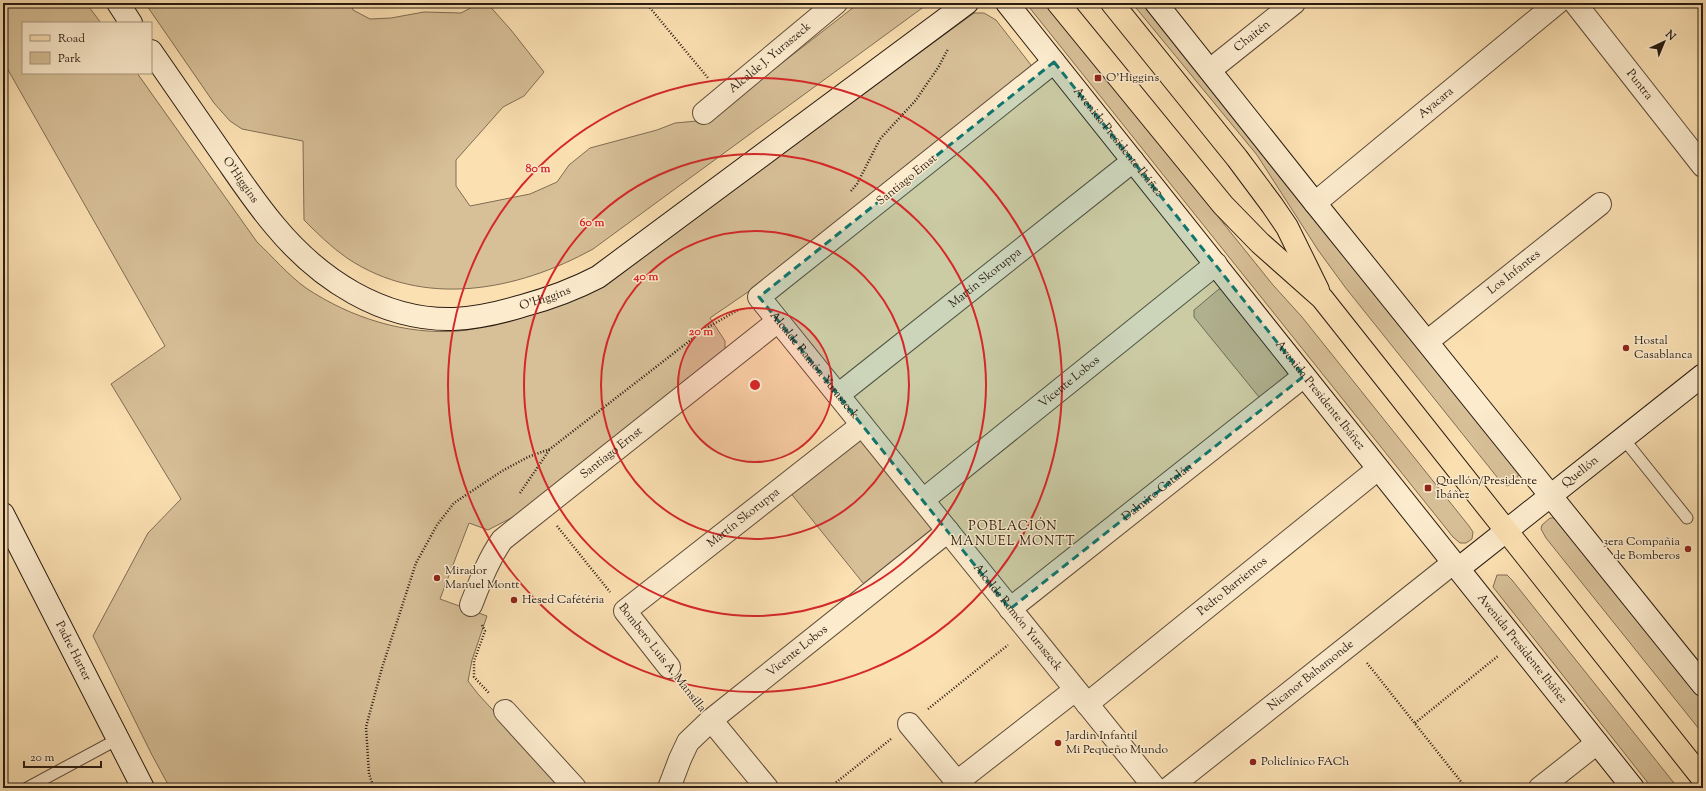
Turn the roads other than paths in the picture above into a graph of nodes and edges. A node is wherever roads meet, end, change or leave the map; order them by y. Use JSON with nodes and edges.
{"nodes":[{"id":1,"x":118,"y":3,"type":"edge"},
{"id":2,"x":836,"y":3,"type":"edge"},
{"id":3,"x":967,"y":3,"type":"edge"},
{"id":4,"x":1007,"y":3,"type":"edge"},
{"id":5,"x":1058,"y":3,"type":"edge"},
{"id":6,"x":1112,"y":3,"type":"edge"},
{"id":7,"x":1156,"y":3,"type":"edge"},
{"id":8,"x":1294,"y":3,"type":"edge"},
{"id":9,"x":1557,"y":3,"type":"edge"},
{"id":10,"x":1575,"y":3,"type":"edge"},
{"id":11,"x":130,"y":22,"type":"edge"},
{"id":12,"x":152,"y":52,"type":"edge"},
{"id":13,"x":1054,"y":62,"type":"junction"},
{"id":14,"x":1210,"y":70,"type":"junction"},
{"id":15,"x":704,"y":113,"type":"dead end"},
{"id":16,"x":1133,"y":161,"type":"junction"},
{"id":17,"x":1703,"y":166,"type":"edge"},
{"id":18,"x":1315,"y":203,"type":"junction"},
{"id":19,"x":1600,"y":204,"type":"dead end"},
{"id":20,"x":1216,"y":264,"type":"junction"},
{"id":21,"x":759,"y":298,"type":"joint"},
{"id":22,"x":1322,"y":298,"type":"junction"},
{"id":23,"x":778,"y":321,"type":"junction"},
{"id":24,"x":1428,"y":341,"type":"junction"},
{"id":25,"x":1703,"y":375,"type":"edge"},
{"id":26,"x":1304,"y":376,"type":"junction"},
{"id":27,"x":838,"y":395,"type":"junction"},
{"id":28,"x":862,"y":426,"type":"junction"},
{"id":29,"x":1623,"y":438,"type":"junction"},
{"id":30,"x":1378,"y":468,"type":"junction"},
{"id":31,"x":1551,"y":494,"type":"junction"},
{"id":32,"x":923,"y":500,"type":"junction"},
{"id":33,"x":3,"y":514,"type":"edge"},
{"id":34,"x":1687,"y":518,"type":"dead end"},
{"id":35,"x":1506,"y":530,"type":"junction"},
{"id":36,"x":948,"y":531,"type":"junction"},
{"id":37,"x":1455,"y":566,"type":"junction"},
{"id":38,"x":471,"y":605,"type":"road end"},
{"id":39,"x":1010,"y":609,"type":"junction"},
{"id":40,"x":625,"y":611,"type":"joint"},
{"id":41,"x":669,"y":667,"type":"road end"},
{"id":42,"x":1703,"y":684,"type":"edge"},
{"id":43,"x":1081,"y":697,"type":"junction"},
{"id":44,"x":505,"y":711,"type":"road end"},
{"id":45,"x":711,"y":720,"type":"junction"},
{"id":46,"x":909,"y":724,"type":"dead end"},
{"id":47,"x":118,"y":739,"type":"junction"},
{"id":48,"x":1597,"y":743,"type":"junction"},
{"id":49,"x":1703,"y":779,"type":"edge"},
{"id":50,"x":959,"y":785,"type":"edge"},
{"id":51,"x":27,"y":788,"type":"edge"},
{"id":52,"x":143,"y":788,"type":"edge"},
{"id":53,"x":575,"y":788,"type":"edge"},
{"id":54,"x":669,"y":788,"type":"edge"},
{"id":55,"x":767,"y":788,"type":"edge"},
{"id":56,"x":1154,"y":788,"type":"edge"},
{"id":57,"x":1169,"y":788,"type":"edge"},
{"id":58,"x":1540,"y":788,"type":"edge"},
{"id":59,"x":1633,"y":788,"type":"edge"}],
"edges":[{"from":1,"to":11,"type":"street"},
{"from":2,"to":15,"type":"street","name":"Alcalde J. Yuraszeck"},
{"from":3,"to":12,"type":"street","name":"O'Higgins"},
{"from":4,"to":13,"type":"street","name":"Avenida Presidente Ibáñez"},
{"from":5,"to":22,"type":"main road"},
{"from":6,"to":22,"type":"main road"},
{"from":7,"to":14,"type":"street"},
{"from":8,"to":14,"type":"street","name":"Chaitén"},
{"from":9,"to":18,"type":"street","name":"Ayacara"},
{"from":10,"to":17,"type":"street","name":"Puntra"},
{"from":13,"to":16,"type":"street","name":"Avenida Presidente Ibáñez"},
{"from":13,"to":21,"type":"street","name":"Santiago Emst"},
{"from":14,"to":18,"type":"street"},
{"from":16,"to":20,"type":"street","name":"Avenida Presidente Ibáñez"},
{"from":16,"to":27,"type":"street","name":"Martín Skoruppa"},
{"from":18,"to":24,"type":"street"},
{"from":19,"to":24,"type":"street","name":"Los Infantes"},
{"from":20,"to":26,"type":"street","name":"Avenida Presidente Ibáñez"},
{"from":20,"to":32,"type":"street","name":"Vicente Lobos"},
{"from":21,"to":23,"type":"street","name":"Alcalde Ramón Yuraszeck"},
{"from":22,"to":35,"type":"main road"},
{"from":23,"to":27,"type":"street","name":"Alcalde Ramón Yuraszeck"},
{"from":23,"to":38,"type":"street","name":"Santiago Ernst"},
{"from":24,"to":31,"type":"street"},
{"from":25,"to":29,"type":"street","name":"Quellón"},
{"from":26,"to":30,"type":"street","name":"Avenida Presidente Ibáñez"},
{"from":26,"to":39,"type":"street","name":"Dalmiro Catalán"},
{"from":27,"to":28,"type":"street","name":"Alcalde Ramón Yuraszeck"},
{"from":28,"to":32,"type":"street","name":"Alcalde Ramón Yuraszeck"},
{"from":28,"to":40,"type":"street","name":"Martín Skoruppa"},
{"from":29,"to":31,"type":"street","name":"Quellón"},
{"from":29,"to":34,"type":"lane"},
{"from":30,"to":37,"type":"street","name":"Avenida Presidente Ibáñez"},
{"from":30,"to":43,"type":"street","name":"Pedro Barrientos"},
{"from":31,"to":35,"type":"street","name":"Quellón"},
{"from":31,"to":42,"type":"street"},
{"from":32,"to":36,"type":"street","name":"Alcalde Ramón Yuraszeck"},
{"from":33,"to":47,"type":"street","name":"Padre Harter"},
{"from":35,"to":37,"type":"street","name":"Quellón"},
{"from":35,"to":49,"type":"main road"},
{"from":36,"to":39,"type":"street","name":"Alcalde Ramón Yuraszeck"},
{"from":36,"to":45,"type":"street","name":"Vicente Lobos"},
{"from":37,"to":48,"type":"street","name":"Avenida Presidente Ibáñez"},
{"from":37,"to":57,"type":"street","name":"Nicanor Bahamonde"},
{"from":39,"to":43,"type":"street","name":"Alcalde Ramón Yuraszeck"},
{"from":40,"to":41,"type":"street","name":"Bombero Luis A. Mansilla"},
{"from":43,"to":50,"type":"street","name":"Pedro Barrientos"},
{"from":43,"to":56,"type":"street","name":"Alcalde Ramón Yuraszeck"},
{"from":44,"to":53,"type":"street"},
{"from":45,"to":54,"type":"street","name":"Vicente Lobos"},
{"from":45,"to":55,"type":"street","name":"Bombero Luis A. Mansilla"},
{"from":46,"to":50,"type":"street"},
{"from":47,"to":51,"type":"lane"},
{"from":47,"to":52,"type":"street","name":"Padre Harter"},
{"from":48,"to":58,"type":"street"},
{"from":48,"to":59,"type":"street","name":"Avenida Presidente Ibáñez"}]}
